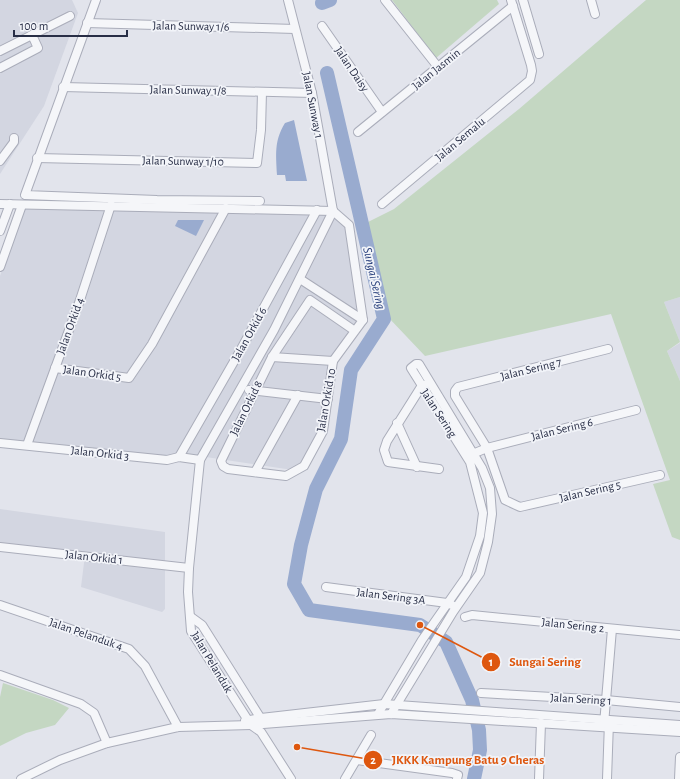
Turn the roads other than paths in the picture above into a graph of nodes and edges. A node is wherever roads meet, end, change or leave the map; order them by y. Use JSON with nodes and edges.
{"nodes":[{"id":1,"x":96,"y":0,"type":"edge"},
{"id":2,"x":288,"y":0,"type":"edge"},
{"id":3,"x":385,"y":0,"type":"edge"},
{"id":4,"x":523,"y":0,"type":"edge"},
{"id":5,"x":591,"y":0,"type":"edge"},
{"id":6,"x":512,"y":3,"type":"edge"},
{"id":7,"x":595,"y":14,"type":"dead end"},
{"id":8,"x":70,"y":16,"type":"dead end"},
{"id":9,"x":87,"y":24,"type":"junction"},
{"id":10,"x":322,"y":26,"type":"dead end"},
{"id":11,"x":295,"y":29,"type":"junction"},
{"id":12,"x":32,"y":35,"type":"junction"},
{"id":13,"x":0,"y":51,"type":"edge"},
{"id":14,"x":539,"y":54,"type":"dead end"},
{"id":15,"x":438,"y":67,"type":"junction"},
{"id":16,"x":0,"y":68,"type":"edge"},
{"id":17,"x":64,"y":87,"type":"junction"},
{"id":18,"x":262,"y":92,"type":"junction"},
{"id":19,"x":312,"y":93,"type":"junction"},
{"id":20,"x":382,"y":112,"type":"junction"},
{"id":21,"x":358,"y":132,"type":"dead end"},
{"id":22,"x":14,"y":138,"type":"dead end"},
{"id":23,"x":37,"y":158,"type":"junction"},
{"id":24,"x":0,"y":161,"type":"edge"},
{"id":25,"x":260,"y":201,"type":"dead end"},
{"id":26,"x":0,"y":204,"type":"edge"},
{"id":27,"x":10,"y":204,"type":"junction"},
{"id":28,"x":382,"y":204,"type":"dead end"},
{"id":29,"x":22,"y":205,"type":"junction"},
{"id":30,"x":111,"y":205,"type":"junction"},
{"id":31,"x":226,"y":208,"type":"junction"},
{"id":32,"x":317,"y":210,"type":"junction"},
{"id":33,"x":332,"y":211,"type":"junction"},
{"id":34,"x":0,"y":231,"type":"edge"},
{"id":35,"x":0,"y":267,"type":"edge"},
{"id":36,"x":300,"y":279,"type":"junction"},
{"id":37,"x":363,"y":320,"type":"junction"},
{"id":38,"x":274,"y":330,"type":"junction"},
{"id":39,"x":355,"y":331,"type":"junction"},
{"id":40,"x":286,"y":338,"type":"junction"},
{"id":41,"x":608,"y":349,"type":"dead end"},
{"id":42,"x":272,"y":356,"type":"junction"},
{"id":43,"x":333,"y":361,"type":"junction"},
{"id":44,"x":55,"y":368,"type":"junction"},
{"id":45,"x":242,"y":389,"type":"junction"},
{"id":46,"x":254,"y":391,"type":"junction"},
{"id":47,"x":298,"y":395,"type":"junction"},
{"id":48,"x":328,"y":399,"type":"junction"},
{"id":49,"x":636,"y":410,"type":"dead end"},
{"id":50,"x":398,"y":423,"type":"junction"},
{"id":51,"x":0,"y":443,"type":"edge"},
{"id":52,"x":27,"y":445,"type":"junction"},
{"id":53,"x":487,"y":448,"type":"junction"},
{"id":54,"x":471,"y":455,"type":"junction"},
{"id":55,"x":179,"y":457,"type":"junction"},
{"id":56,"x":200,"y":460,"type":"junction"},
{"id":57,"x":221,"y":461,"type":"joint"},
{"id":58,"x":417,"y":467,"type":"junction"},
{"id":59,"x":439,"y":469,"type":"dead end"},
{"id":60,"x":255,"y":472,"type":"junction"},
{"id":61,"x":660,"y":475,"type":"dead end"},
{"id":62,"x":0,"y":546,"type":"edge"},
{"id":63,"x":189,"y":568,"type":"junction"},
{"id":64,"x":326,"y":587,"type":"dead end"},
{"id":65,"x":0,"y":605,"type":"edge"},
{"id":66,"x":446,"y":605,"type":"junction"},
{"id":67,"x":454,"y":610,"type":"junction"},
{"id":68,"x":191,"y":617,"type":"junction"},
{"id":69,"x":465,"y":617,"type":"dead end"},
{"id":70,"x":612,"y":629,"type":"junction"},
{"id":71,"x":680,"y":635,"type":"edge"},
{"id":72,"x":0,"y":675,"type":"edge"},
{"id":73,"x":481,"y":693,"type":"dead end"},
{"id":74,"x":606,"y":700,"type":"junction"},
{"id":75,"x":384,"y":704,"type":"junction"},
{"id":76,"x":396,"y":705,"type":"junction"},
{"id":77,"x":680,"y":707,"type":"edge"},
{"id":78,"x":378,"y":714,"type":"junction"},
{"id":79,"x":391,"y":714,"type":"junction"},
{"id":80,"x":262,"y":720,"type":"junction"},
{"id":81,"x":249,"y":722,"type":"junction"},
{"id":82,"x":541,"y":723,"type":"junction"},
{"id":83,"x":607,"y":723,"type":"junction"},
{"id":84,"x":680,"y":725,"type":"edge"},
{"id":85,"x":178,"y":727,"type":"junction"},
{"id":86,"x":261,"y":732,"type":"junction"},
{"id":87,"x":680,"y":732,"type":"edge"},
{"id":88,"x":370,"y":735,"type":"dead end"},
{"id":89,"x":107,"y":743,"type":"junction"},
{"id":90,"x":680,"y":758,"type":"edge"},
{"id":91,"x":358,"y":760,"type":"junction"},
{"id":92,"x":457,"y":777,"type":"edge"},
{"id":93,"x":25,"y":778,"type":"edge"},
{"id":94,"x":291,"y":779,"type":"edge"},
{"id":95,"x":345,"y":779,"type":"edge"},
{"id":96,"x":539,"y":779,"type":"edge"},
{"id":97,"x":608,"y":779,"type":"edge"},
{"id":98,"x":680,"y":779,"type":"edge"}],
"edges":[{"from":1,"to":9,"type":"street"},
{"from":2,"to":11,"type":"street","name":"Jalan Sunway 1"},
{"from":3,"to":15,"type":"street"},
{"from":4,"to":14,"type":"street"},
{"from":5,"to":7,"type":"street"},
{"from":6,"to":15,"type":"street","name":"Jalan Jasmin"},
{"from":6,"to":28,"type":"street","name":"Jalan Semalu"},
{"from":8,"to":12,"type":"street"},
{"from":9,"to":11,"type":"street","name":"Jalan Sunway 1/6"},
{"from":9,"to":17,"type":"street"},
{"from":10,"to":20,"type":"street","name":"Jalan Daisy"},
{"from":11,"to":19,"type":"street","name":"Jalan Sunway 1"},
{"from":12,"to":13,"type":"street"},
{"from":12,"to":16,"type":"street"},
{"from":15,"to":20,"type":"street","name":"Jalan Jasmin"},
{"from":17,"to":18,"type":"street","name":"Jalan Sunway 1/8"},
{"from":17,"to":23,"type":"street"},
{"from":18,"to":19,"type":"street","name":"Jalan Sunway 1/8"},
{"from":18,"to":23,"type":"street","name":"Jalan Sunway 1/10"},
{"from":19,"to":33,"type":"street","name":"Jalan Sunway 1"},
{"from":20,"to":21,"type":"street","name":"Jalan Jasmin"},
{"from":22,"to":24,"type":"street"},
{"from":23,"to":25,"type":"street"},
{"from":26,"to":27,"type":"street"},
{"from":27,"to":29,"type":"street"},
{"from":27,"to":34,"type":"street"},
{"from":29,"to":30,"type":"street"},
{"from":29,"to":35,"type":"street"},
{"from":30,"to":31,"type":"street"},
{"from":30,"to":44,"type":"street","name":"Jalan Orkid 4"},
{"from":31,"to":32,"type":"street"},
{"from":31,"to":44,"type":"street","name":"Jalan Orkid 5"},
{"from":32,"to":33,"type":"street"},
{"from":32,"to":55,"type":"street","name":"Jalan Orkid 6"},
{"from":33,"to":36,"type":"street"},
{"from":33,"to":37,"type":"street"},
{"from":36,"to":37,"type":"street"},
{"from":36,"to":38,"type":"street"},
{"from":37,"to":39,"type":"street","name":"Jalan Orkid 10"},
{"from":38,"to":40,"type":"street"},
{"from":38,"to":45,"type":"street"},
{"from":39,"to":40,"type":"street","name":"Jalan Orkid 8"},
{"from":39,"to":43,"type":"street","name":"Jalan Orkid 10"},
{"from":40,"to":42,"type":"street","name":"Jalan Orkid 8"},
{"from":41,"to":53,"type":"street","name":"Jalan Sering 7"},
{"from":42,"to":43,"type":"street"},
{"from":42,"to":46,"type":"street","name":"Jalan Orkid 8"},
{"from":43,"to":48,"type":"street","name":"Jalan Orkid 10"},
{"from":44,"to":52,"type":"street","name":"Jalan Orkid 4"},
{"from":45,"to":46,"type":"street"},
{"from":45,"to":56,"type":"street"},
{"from":46,"to":47,"type":"street"},
{"from":46,"to":57,"type":"street","name":"Jalan Orkid 8"},
{"from":47,"to":48,"type":"street"},
{"from":47,"to":60,"type":"street"},
{"from":48,"to":60,"type":"street","name":"Jalan Orkid 10"},
{"from":49,"to":53,"type":"street","name":"Jalan Sering 6"},
{"from":50,"to":54,"type":"street","name":"Jalan Sering"},
{"from":50,"to":58,"type":"street"},
{"from":50,"to":58,"type":"street"},
{"from":51,"to":52,"type":"street","name":"Jalan Orkid 3"},
{"from":52,"to":55,"type":"street","name":"Jalan Orkid 3"},
{"from":53,"to":54,"type":"street","name":"Jalan Sering 6"},
{"from":53,"to":61,"type":"street","name":"Jalan Sering 5"},
{"from":54,"to":66,"type":"street","name":"Jalan Sering"},
{"from":54,"to":67,"type":"street","name":"Jalan Sering"},
{"from":55,"to":56,"type":"street","name":"Jalan Orkid 3"},
{"from":56,"to":63,"type":"street"},
{"from":57,"to":60,"type":"street","name":"Jalan Orkid 10"},
{"from":58,"to":59,"type":"street"},
{"from":62,"to":63,"type":"street","name":"Jalan Orkid 1"},
{"from":63,"to":68,"type":"street"},
{"from":64,"to":66,"type":"street","name":"Jalan Sering 3A"},
{"from":65,"to":85,"type":"street","name":"Jalan Pelanduk 4"},
{"from":66,"to":67,"type":"street","name":"Jalan Sering 3A"},
{"from":66,"to":75,"type":"street","name":"Jalan Sering"},
{"from":67,"to":76,"type":"street","name":"Jalan Sering"},
{"from":68,"to":80,"type":"street","name":"Jalan Pelanduk"},
{"from":68,"to":81,"type":"street","name":"Jalan Pelanduk"},
{"from":69,"to":70,"type":"street","name":"Jalan Sering 2"},
{"from":70,"to":71,"type":"street","name":"Jalan Sering 2"},
{"from":70,"to":74,"type":"street"},
{"from":72,"to":89,"type":"street"},
{"from":73,"to":74,"type":"street","name":"Jalan Sering 1"},
{"from":74,"to":77,"type":"street","name":"Jalan Sering 1"},
{"from":74,"to":83,"type":"street"},
{"from":75,"to":76,"type":"street"},
{"from":75,"to":78,"type":"street","name":"Jalan Sering"},
{"from":75,"to":80,"type":"street"},
{"from":76,"to":79,"type":"street"},
{"from":76,"to":83,"type":"street"},
{"from":78,"to":79,"type":"street"},
{"from":78,"to":80,"type":"street"},
{"from":79,"to":82,"type":"street"},
{"from":80,"to":81,"type":"street"},
{"from":80,"to":86,"type":"street"},
{"from":81,"to":85,"type":"street"},
{"from":81,"to":86,"type":"street"},
{"from":82,"to":83,"type":"street"},
{"from":82,"to":96,"type":"street"},
{"from":83,"to":84,"type":"street"},
{"from":83,"to":87,"type":"street"},
{"from":83,"to":97,"type":"street"},
{"from":85,"to":89,"type":"street"},
{"from":86,"to":94,"type":"street"},
{"from":88,"to":91,"type":"street"},
{"from":89,"to":93,"type":"street"},
{"from":90,"to":98,"type":"street"},
{"from":91,"to":92,"type":"street"},
{"from":91,"to":95,"type":"street"}]}
